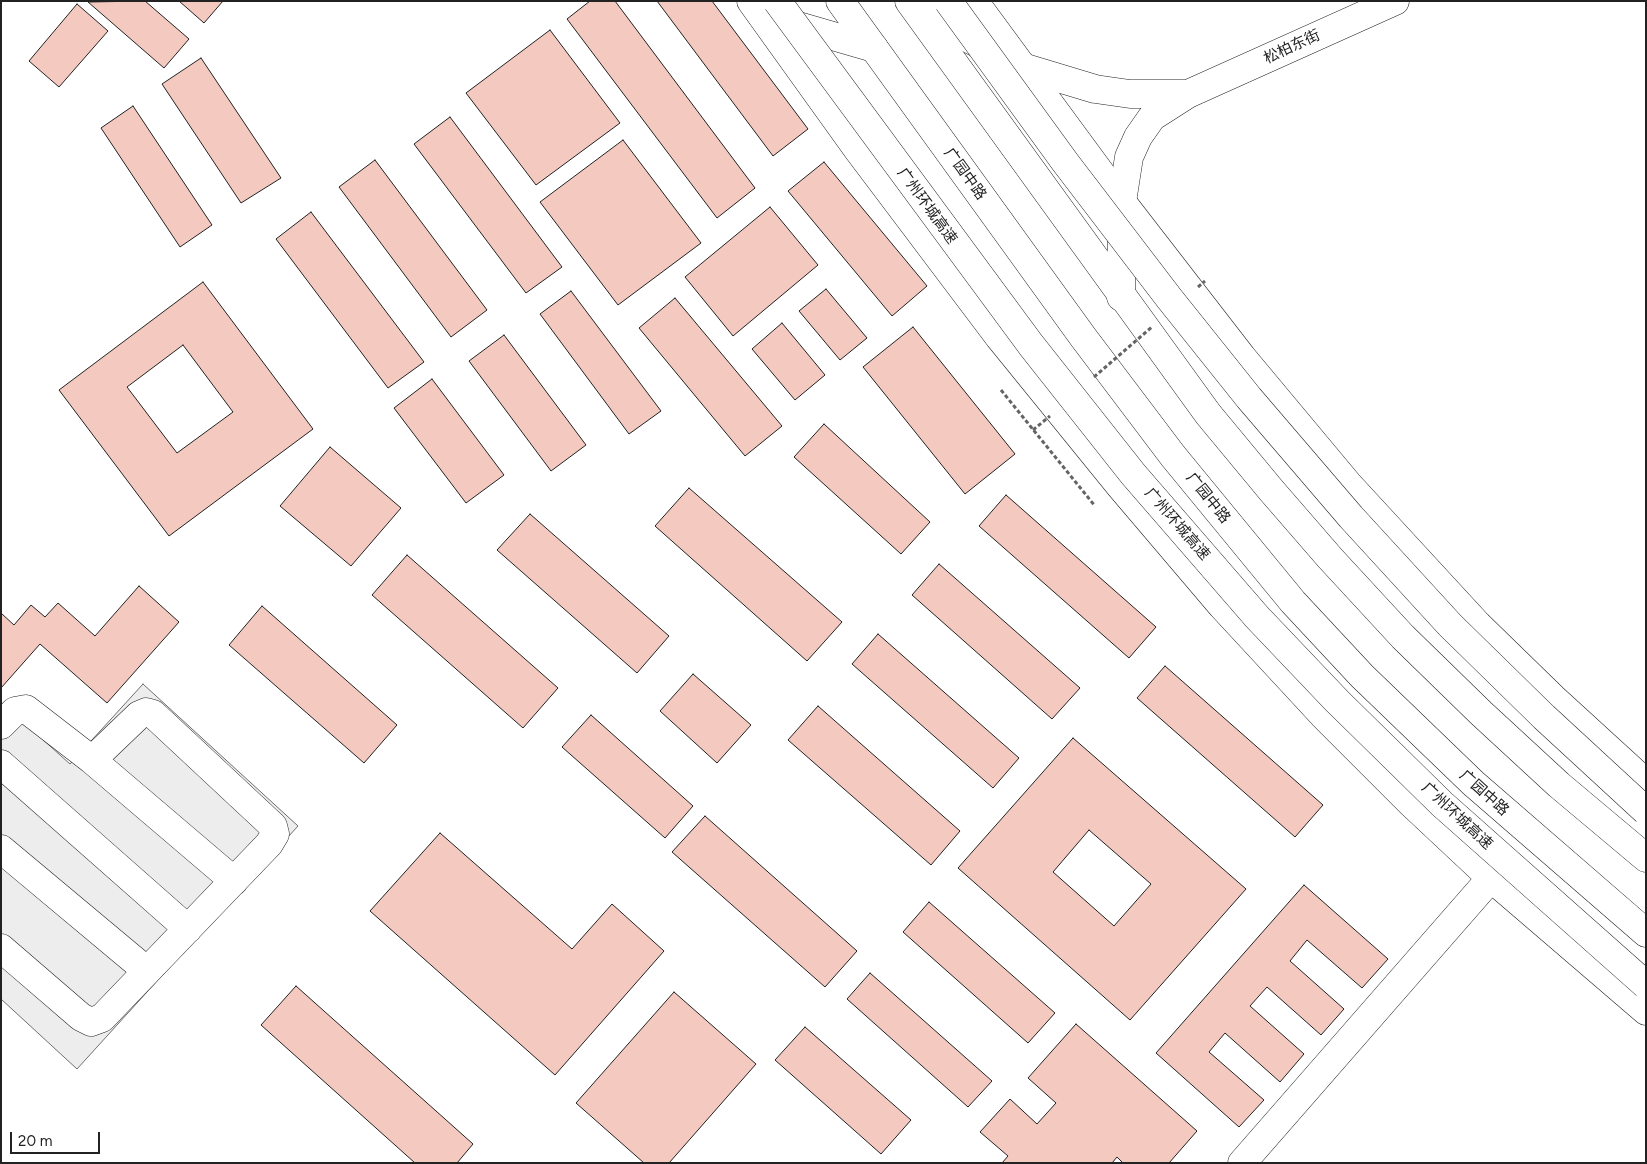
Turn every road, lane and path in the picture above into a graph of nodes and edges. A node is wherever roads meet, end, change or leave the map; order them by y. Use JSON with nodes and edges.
{"nodes":[{"id":1,"x":840,"y":1,"type":"edge"},
{"id":2,"x":909,"y":1,"type":"edge"},
{"id":3,"x":918,"y":1,"type":"edge"},
{"id":4,"x":948,"y":1,"type":"edge"},
{"id":5,"x":974,"y":1,"type":"edge"},
{"id":6,"x":1395,"y":1,"type":"edge"},
{"id":7,"x":763,"y":6,"type":"edge"},
{"id":8,"x":874,"y":48,"type":"junction"},
{"id":9,"x":1022,"y":67,"type":"junction"},
{"id":10,"x":1188,"y":94,"type":"junction"},
{"id":11,"x":1122,"y":202,"type":"junction"},
{"id":12,"x":1205,"y":281,"type":"dead end"},
{"id":13,"x":1190,"y":294,"type":"dead end"},
{"id":14,"x":1121,"y":296,"type":"junction"},
{"id":15,"x":1160,"y":320,"type":"dead end"},
{"id":16,"x":1093,"y":378,"type":"dead end"},
{"id":17,"x":1056,"y":411,"type":"dead end"},
{"id":18,"x":1095,"y":506,"type":"dead end"},
{"id":19,"x":1,"y":725,"type":"edge"},
{"id":20,"x":92,"y":760,"type":"junction"},
{"id":21,"x":1,"y":764,"type":"edge"},
{"id":22,"x":1646,"y":783,"type":"edge"},
{"id":23,"x":1646,"y":812,"type":"edge"},
{"id":24,"x":1,"y":849,"type":"edge"},
{"id":25,"x":1646,"y":858,"type":"edge"},
{"id":26,"x":1491,"y":878,"type":"junction"},
{"id":27,"x":234,"y":881,"type":"junction"},
{"id":28,"x":188,"y":928,"type":"junction"},
{"id":29,"x":1646,"y":933,"type":"edge"},
{"id":30,"x":1,"y":948,"type":"edge"},
{"id":31,"x":147,"y":971,"type":"junction"},
{"id":32,"x":1646,"y":985,"type":"edge"},
{"id":33,"x":1646,"y":1011,"type":"edge"},
{"id":34,"x":1242,"y":1163,"type":"edge"}],
"edges":[{"from":1,"to":8,"type":"main road","name":"广园中路"},
{"from":2,"to":14,"type":"main road"},
{"from":3,"to":9,"type":"main road"},
{"from":4,"to":23,"type":"main road","bridge":true},
{"from":5,"to":9,"type":"main road"},
{"from":6,"to":10,"type":"main road","name":"松柏东街"},
{"from":7,"to":8,"type":"main road"},
{"from":7,"to":26,"type":"main road"},
{"from":7,"to":32,"type":"main road","name":"广州环城高速","bridge":true},
{"from":8,"to":29,"type":"main road","name":"广园中路"},
{"from":9,"to":10,"type":"main road"},
{"from":9,"to":11,"type":"main road"},
{"from":10,"to":11,"type":"main road","name":"松柏东街"},
{"from":11,"to":14,"type":"main road","name":"松柏东街"},
{"from":11,"to":22,"type":"main road"},
{"from":12,"to":13,"type":"path","bridge":true},
{"from":14,"to":25,"type":"main road"},
{"from":15,"to":16,"type":"path","bridge":true},
{"from":17,"to":18,"type":"path","bridge":true},
{"from":19,"to":20,"type":"main road"},
{"from":20,"to":27,"type":"main road"},
{"from":20,"to":27,"type":"main road"},
{"from":21,"to":28,"type":"main road"},
{"from":24,"to":31,"type":"main road"},
{"from":26,"to":33,"type":"main road"},
{"from":26,"to":34,"type":"main road"},
{"from":27,"to":28,"type":"main road"},
{"from":28,"to":31,"type":"main road"},
{"from":30,"to":31,"type":"main road"}]}
